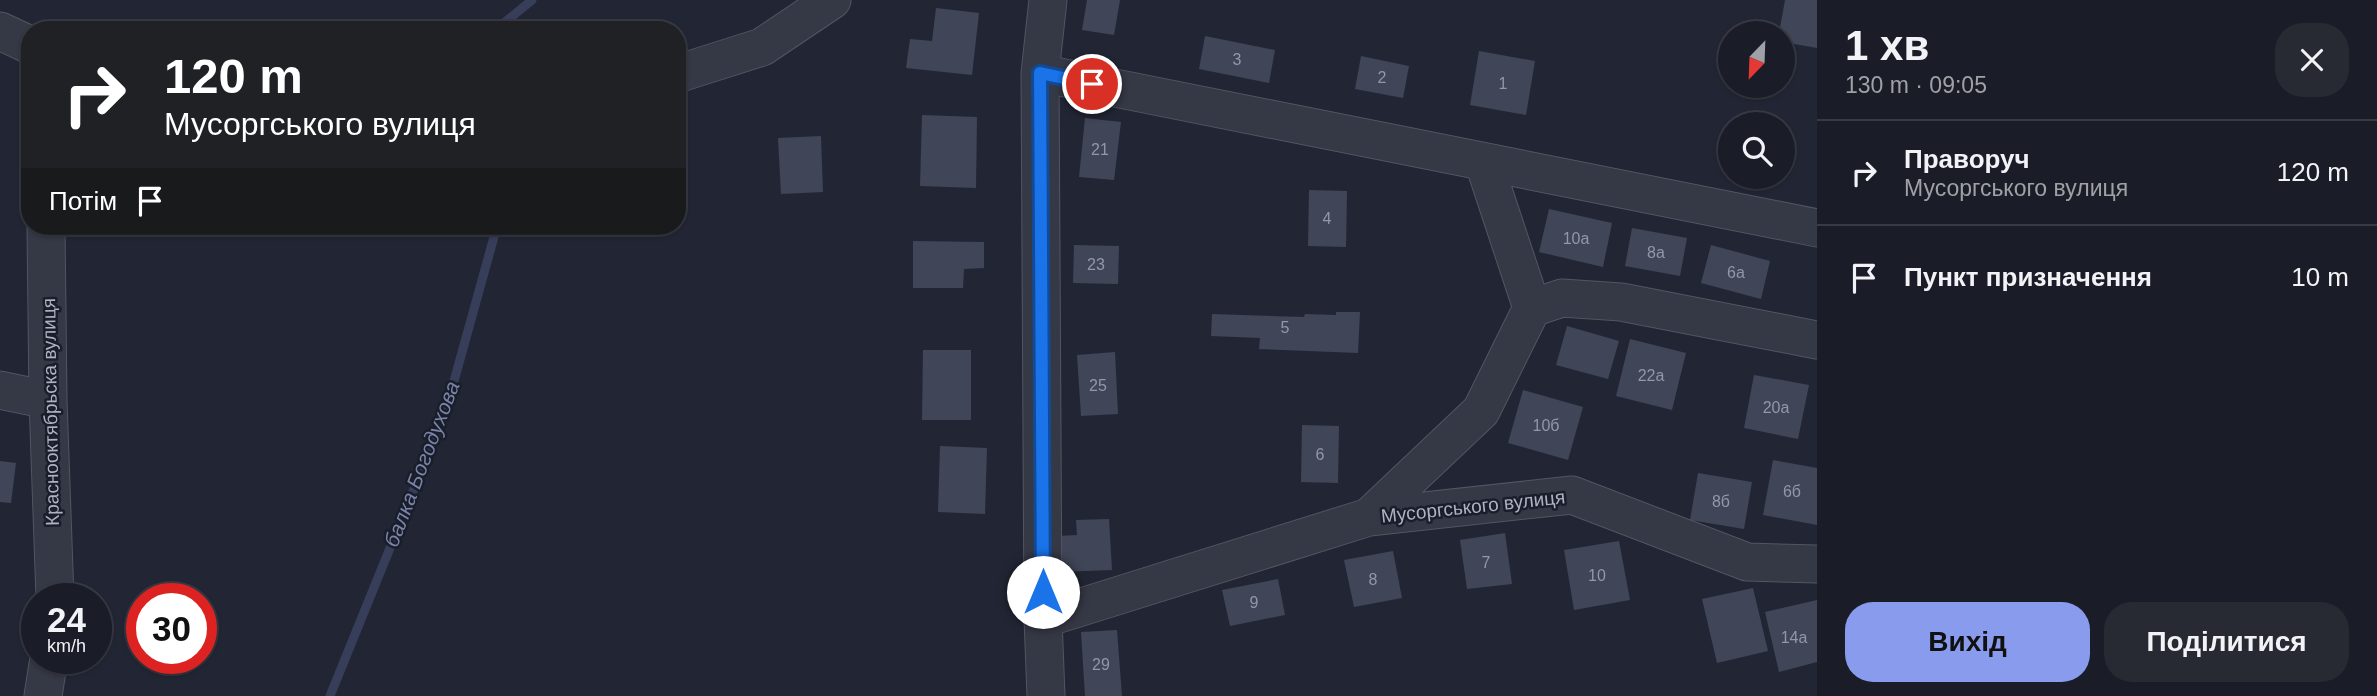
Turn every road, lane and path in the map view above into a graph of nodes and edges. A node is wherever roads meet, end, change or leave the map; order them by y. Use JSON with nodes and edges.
{"nodes":[{"id":1,"x":832,"y":0,"type":"edge"},
{"id":2,"x":1048,"y":0,"type":"edge"},
{"id":3,"x":0,"y":31,"type":"edge"},
{"id":4,"x":21,"y":41,"type":"edge"},
{"id":5,"x":686,"y":71,"type":"edge"},
{"id":6,"x":1040,"y":73,"type":"junction"},
{"id":7,"x":1484,"y":163,"type":"junction"},
{"id":8,"x":1817,"y":228,"type":"edge"},
{"id":9,"x":46,"y":235,"type":"edge"},
{"id":10,"x":1532,"y":308,"type":"junction"},
{"id":11,"x":1817,"y":340,"type":"edge"},
{"id":12,"x":0,"y":390,"type":"edge"},
{"id":13,"x":48,"y":400,"type":"junction"},
{"id":14,"x":1369,"y":517,"type":"junction"},
{"id":15,"x":1817,"y":564,"type":"edge"},
{"id":16,"x":54,"y":583,"type":"edge"},
{"id":17,"x":1043,"y":619,"type":"junction"},
{"id":18,"x":46,"y":674,"type":"edge"},
{"id":19,"x":43,"y":696,"type":"edge"},
{"id":20,"x":1046,"y":696,"type":"edge"}],
"edges":[{"from":1,"to":5,"type":"street"},
{"from":2,"to":6,"type":"street"},
{"from":3,"to":4,"type":"street"},
{"from":6,"to":7,"type":"street"},
{"from":6,"to":17,"type":"street"},
{"from":7,"to":8,"type":"street"},
{"from":7,"to":10,"type":"street"},
{"from":9,"to":13,"type":"street","name":"Краснооктябрьска вулиця"},
{"from":10,"to":11,"type":"street"},
{"from":10,"to":14,"type":"street","name":"Мусоргського вулиця"},
{"from":12,"to":13,"type":"street"},
{"from":13,"to":16,"type":"street","name":"Краснооктябрьска вулиця"},
{"from":14,"to":15,"type":"street","name":"Мусоргського вулиця"},
{"from":14,"to":17,"type":"street","name":"Мусоргського вулиця"},
{"from":17,"to":20,"type":"street"},
{"from":18,"to":19,"type":"street"}]}
